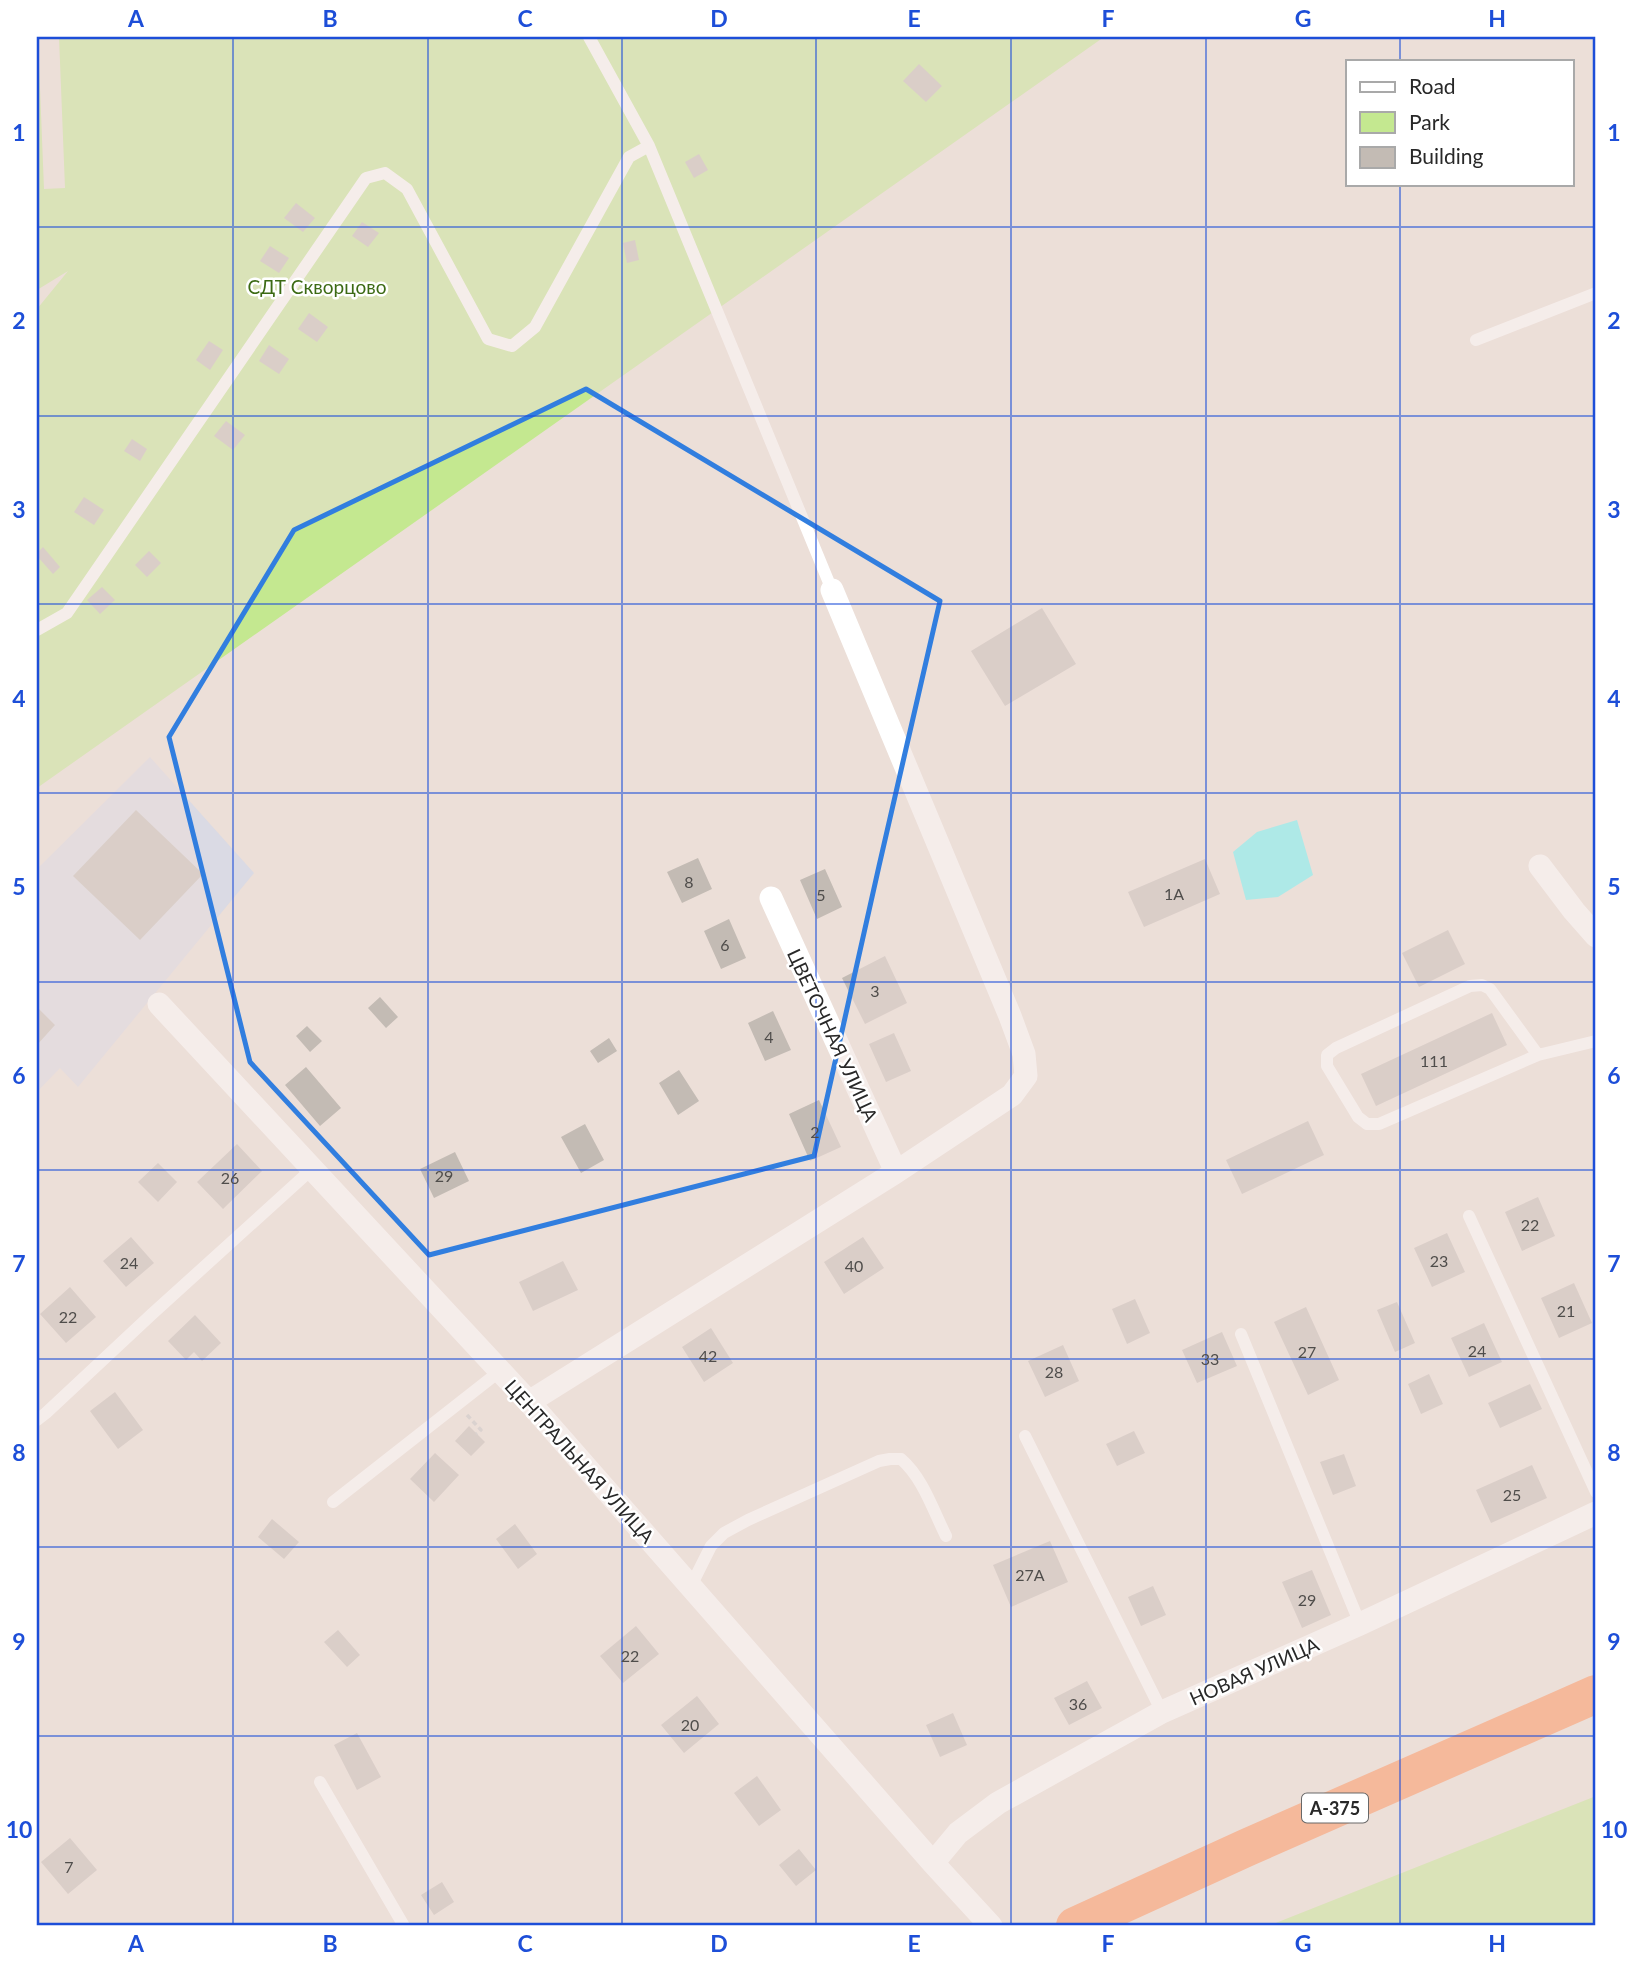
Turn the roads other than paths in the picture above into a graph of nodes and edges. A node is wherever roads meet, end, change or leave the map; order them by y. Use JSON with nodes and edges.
{"nodes":[{"id":1,"x":589,"y":37,"type":"edge"},
{"id":2,"x":649,"y":146,"type":"junction"},
{"id":3,"x":1596,"y":293,"type":"edge"},
{"id":4,"x":1476,"y":340,"type":"dead end"},
{"id":5,"x":832,"y":590,"type":"joint"},
{"id":6,"x":37,"y":630,"type":"edge"},
{"id":7,"x":1540,"y":866,"type":"dead end"},
{"id":8,"x":771,"y":898,"type":"dead end"},
{"id":9,"x":1596,"y":936,"type":"edge"},
{"id":10,"x":159,"y":1004,"type":"dead end"},
{"id":11,"x":1596,"y":1041,"type":"edge"},
{"id":12,"x":1538,"y":1055,"type":"junction"},
{"id":13,"x":312,"y":1169,"type":"junction"},
{"id":14,"x":896,"y":1172,"type":"junction"},
{"id":15,"x":1469,"y":1216,"type":"dead end"},
{"id":16,"x":1241,"y":1334,"type":"dead end"},
{"id":17,"x":500,"y":1371,"type":"junction"},
{"id":18,"x":529,"y":1402,"type":"junction"},
{"id":19,"x":37,"y":1420,"type":"edge"},
{"id":20,"x":1025,"y":1436,"type":"dead end"},
{"id":21,"x":1596,"y":1492,"type":"edge"},
{"id":22,"x":333,"y":1502,"type":"dead end"},
{"id":23,"x":1596,"y":1513,"type":"edge"},
{"id":24,"x":946,"y":1536,"type":"dead end"},
{"id":25,"x":691,"y":1586,"type":"junction"},
{"id":26,"x":1360,"y":1624,"type":"junction"},
{"id":27,"x":1596,"y":1694,"type":"edge"},
{"id":28,"x":1162,"y":1712,"type":"junction"},
{"id":29,"x":320,"y":1782,"type":"dead end"},
{"id":30,"x":933,"y":1863,"type":"junction"},
{"id":31,"x":404,"y":1926,"type":"edge"},
{"id":32,"x":991,"y":1926,"type":"edge"},
{"id":33,"x":1075,"y":1926,"type":"edge"}],
"edges":[{"from":1,"to":2,"type":"lane"},
{"from":2,"to":5,"type":"lane"},
{"from":2,"to":6,"type":"lane"},
{"from":3,"to":4,"type":"lane"},
{"from":5,"to":14,"type":"street"},
{"from":7,"to":9,"type":"street"},
{"from":8,"to":14,"type":"street","name":"ЦВЕТОЧНАЯ УЛИЦА"},
{"from":10,"to":13,"type":"street","name":"ЦЕНТРАЛЬНАЯ УЛИЦА"},
{"from":11,"to":12,"type":"lane"},
{"from":12,"to":12,"type":"lane"},
{"from":13,"to":17,"type":"street","name":"ЦЕНТРАЛЬНАЯ УЛИЦА"},
{"from":13,"to":19,"type":"lane"},
{"from":14,"to":18,"type":"street"},
{"from":15,"to":21,"type":"lane"},
{"from":16,"to":26,"type":"lane"},
{"from":17,"to":18,"type":"street","name":"ЦЕНТРАЛЬНАЯ УЛИЦА"},
{"from":17,"to":22,"type":"lane"},
{"from":18,"to":25,"type":"street","name":"ЦЕНТРАЛЬНАЯ УЛИЦА"},
{"from":20,"to":28,"type":"lane"},
{"from":23,"to":26,"type":"street","name":"НОВАЯ УЛИЦА"},
{"from":24,"to":25,"type":"lane"},
{"from":25,"to":30,"type":"street","name":"ЦЕНТРАЛЬНАЯ УЛИЦА"},
{"from":26,"to":28,"type":"street","name":"НОВАЯ УЛИЦА"},
{"from":27,"to":33,"type":"highway","number":"А-375"},
{"from":28,"to":30,"type":"street","name":"НОВАЯ УЛИЦА"},
{"from":29,"to":31,"type":"lane"},
{"from":30,"to":32,"type":"street","name":"ЦЕНТРАЛЬНАЯ УЛИЦА"}]}
